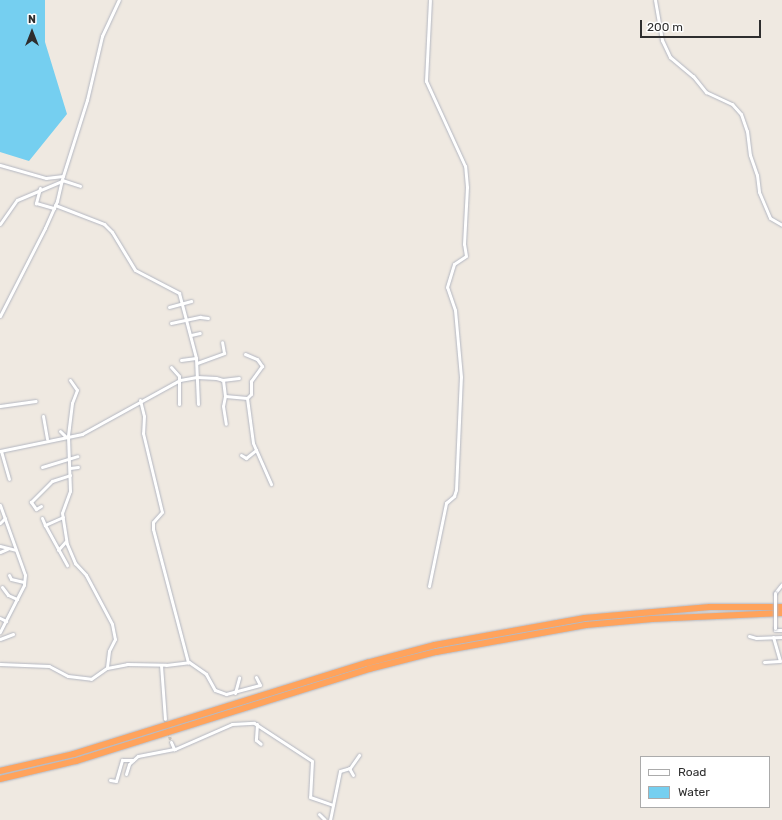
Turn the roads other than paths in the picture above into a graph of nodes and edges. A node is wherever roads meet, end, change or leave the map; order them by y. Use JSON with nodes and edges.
{"nodes":[{"id":1,"x":119,"y":0,"type":"edge"},
{"id":2,"x":430,"y":0,"type":"edge"},
{"id":3,"x":655,"y":0,"type":"edge"},
{"id":4,"x":0,"y":165,"type":"edge"},
{"id":5,"x":63,"y":179,"type":"junction"},
{"id":6,"x":80,"y":186,"type":"dead end"},
{"id":7,"x":40,"y":188,"type":"junction"},
{"id":8,"x":54,"y":206,"type":"junction"},
{"id":9,"x":0,"y":224,"type":"edge"},
{"id":10,"x":782,"y":225,"type":"edge"},
{"id":11,"x":191,"y":301,"type":"dead end"},
{"id":12,"x":182,"y":303,"type":"junction"},
{"id":13,"x":169,"y":307,"type":"dead end"},
{"id":14,"x":0,"y":316,"type":"edge"},
{"id":15,"x":208,"y":318,"type":"dead end"},
{"id":16,"x":187,"y":320,"type":"junction"},
{"id":17,"x":171,"y":323,"type":"dead end"},
{"id":18,"x":200,"y":333,"type":"dead end"},
{"id":19,"x":191,"y":334,"type":"junction"},
{"id":20,"x":222,"y":342,"type":"dead end"},
{"id":21,"x":245,"y":354,"type":"dead end"},
{"id":22,"x":196,"y":358,"type":"junction"},
{"id":23,"x":181,"y":360,"type":"dead end"},
{"id":24,"x":197,"y":363,"type":"junction"},
{"id":25,"x":171,"y":367,"type":"dead end"},
{"id":26,"x":198,"y":377,"type":"junction"},
{"id":27,"x":239,"y":378,"type":"dead end"},
{"id":28,"x":70,"y":380,"type":"dead end"},
{"id":29,"x":179,"y":380,"type":"junction"},
{"id":30,"x":222,"y":380,"type":"junction"},
{"id":31,"x":225,"y":396,"type":"junction"},
{"id":32,"x":247,"y":398,"type":"junction"},
{"id":33,"x":140,"y":400,"type":"junction"},
{"id":34,"x":36,"y":401,"type":"dead end"},
{"id":35,"x":179,"y":404,"type":"dead end"},
{"id":36,"x":198,"y":404,"type":"dead end"},
{"id":37,"x":0,"y":406,"type":"edge"},
{"id":38,"x":43,"y":416,"type":"dead end"},
{"id":39,"x":226,"y":424,"type":"dead end"},
{"id":40,"x":60,"y":430,"type":"dead end"},
{"id":41,"x":67,"y":437,"type":"junction"},
{"id":42,"x":48,"y":439,"type":"junction"},
{"id":43,"x":256,"y":450,"type":"junction"},
{"id":44,"x":1,"y":451,"type":"edge"},
{"id":45,"x":241,"y":455,"type":"dead end"},
{"id":46,"x":77,"y":456,"type":"dead end"},
{"id":47,"x":70,"y":457,"type":"junction"},
{"id":48,"x":4,"y":462,"type":"junction"},
{"id":49,"x":0,"y":464,"type":"edge"},
{"id":50,"x":42,"y":467,"type":"dead end"},
{"id":51,"x":78,"y":467,"type":"dead end"},
{"id":52,"x":70,"y":468,"type":"junction"},
{"id":53,"x":70,"y":475,"type":"junction"},
{"id":54,"x":9,"y":479,"type":"dead end"},
{"id":55,"x":271,"y":484,"type":"dead end"},
{"id":56,"x":0,"y":505,"type":"edge"},
{"id":57,"x":41,"y":506,"type":"dead end"},
{"id":58,"x":63,"y":517,"type":"junction"},
{"id":59,"x":5,"y":518,"type":"junction"},
{"id":60,"x":42,"y":518,"type":"dead end"},
{"id":61,"x":0,"y":523,"type":"edge"},
{"id":62,"x":45,"y":525,"type":"junction"},
{"id":63,"x":59,"y":540,"type":"dead end"},
{"id":64,"x":65,"y":542,"type":"junction"},
{"id":65,"x":0,"y":546,"type":"edge"},
{"id":66,"x":7,"y":549,"type":"junction"},
{"id":67,"x":16,"y":550,"type":"junction"},
{"id":68,"x":58,"y":550,"type":"junction"},
{"id":69,"x":0,"y":552,"type":"edge"},
{"id":70,"x":67,"y":565,"type":"dead end"},
{"id":71,"x":9,"y":575,"type":"dead end"},
{"id":72,"x":24,"y":582,"type":"junction"},
{"id":73,"x":782,"y":584,"type":"edge"},
{"id":74,"x":429,"y":586,"type":"dead end"},
{"id":75,"x":2,"y":587,"type":"dead end"},
{"id":76,"x":18,"y":599,"type":"junction"},
{"id":77,"x":782,"y":606,"type":"edge"},
{"id":78,"x":782,"y":613,"type":"edge"},
{"id":79,"x":0,"y":618,"type":"edge"},
{"id":80,"x":6,"y":621,"type":"junction"},
{"id":81,"x":782,"y":630,"type":"edge"},
{"id":82,"x":0,"y":632,"type":"edge"},
{"id":83,"x":13,"y":634,"type":"dead end"},
{"id":84,"x":749,"y":636,"type":"dead end"},
{"id":85,"x":773,"y":637,"type":"junction"},
{"id":86,"x":782,"y":637,"type":"edge"},
{"id":87,"x":0,"y":640,"type":"edge"},
{"id":88,"x":188,"y":662,"type":"junction"},
{"id":89,"x":764,"y":662,"type":"dead end"},
{"id":90,"x":0,"y":664,"type":"edge"},
{"id":91,"x":161,"y":665,"type":"junction"},
{"id":92,"x":107,"y":668,"type":"junction"},
{"id":93,"x":256,"y":677,"type":"dead end"},
{"id":94,"x":239,"y":678,"type":"dead end"},
{"id":95,"x":235,"y":692,"type":"junction"},
{"id":96,"x":165,"y":718,"type":"tunnel mouth"},
{"id":97,"x":257,"y":724,"type":"junction"},
{"id":98,"x":171,"y":742,"type":"tunnel mouth"},
{"id":99,"x":261,"y":744,"type":"dead end"},
{"id":100,"x":174,"y":750,"type":"junction"},
{"id":101,"x":359,"y":755,"type":"dead end"},
{"id":102,"x":127,"y":759,"type":"junction"},
{"id":103,"x":133,"y":760,"type":"junction"},
{"id":104,"x":128,"y":766,"type":"junction"},
{"id":105,"x":349,"y":768,"type":"junction"},
{"id":106,"x":0,"y":771,"type":"edge"},
{"id":107,"x":126,"y":774,"type":"dead end"},
{"id":108,"x":353,"y":775,"type":"dead end"},
{"id":109,"x":0,"y":779,"type":"edge"},
{"id":110,"x":110,"y":780,"type":"dead end"},
{"id":111,"x":333,"y":805,"type":"junction"},
{"id":112,"x":319,"y":814,"type":"dead end"},
{"id":113,"x":325,"y":820,"type":"edge"},
{"id":114,"x":330,"y":820,"type":"edge"}],
"edges":[{"from":1,"to":5,"type":"street"},
{"from":2,"to":74,"type":"street"},
{"from":3,"to":10,"type":"street"},
{"from":4,"to":5,"type":"street"},
{"from":5,"to":6,"type":"street"},
{"from":5,"to":7,"type":"street"},
{"from":5,"to":8,"type":"street"},
{"from":7,"to":8,"type":"street"},
{"from":7,"to":9,"type":"street"},
{"from":8,"to":12,"type":"street"},
{"from":8,"to":14,"type":"street"},
{"from":11,"to":12,"type":"street"},
{"from":12,"to":13,"type":"street"},
{"from":12,"to":16,"type":"street"},
{"from":15,"to":16,"type":"street"},
{"from":16,"to":17,"type":"street"},
{"from":16,"to":19,"type":"street"},
{"from":18,"to":19,"type":"street"},
{"from":19,"to":22,"type":"street"},
{"from":20,"to":24,"type":"street"},
{"from":21,"to":32,"type":"street"},
{"from":22,"to":23,"type":"street"},
{"from":22,"to":24,"type":"street"},
{"from":24,"to":26,"type":"street"},
{"from":25,"to":29,"type":"street"},
{"from":26,"to":29,"type":"street"},
{"from":26,"to":30,"type":"street"},
{"from":26,"to":36,"type":"street"},
{"from":27,"to":30,"type":"street"},
{"from":28,"to":41,"type":"street"},
{"from":29,"to":33,"type":"street"},
{"from":29,"to":35,"type":"street"},
{"from":30,"to":31,"type":"street"},
{"from":31,"to":32,"type":"street"},
{"from":31,"to":39,"type":"street"},
{"from":32,"to":43,"type":"street"},
{"from":33,"to":41,"type":"street"},
{"from":33,"to":88,"type":"street"},
{"from":34,"to":37,"type":"street"},
{"from":38,"to":42,"type":"street"},
{"from":40,"to":41,"type":"street"},
{"from":41,"to":42,"type":"street"},
{"from":41,"to":47,"type":"street"},
{"from":42,"to":44,"type":"street"},
{"from":43,"to":45,"type":"street"},
{"from":43,"to":55,"type":"street"},
{"from":44,"to":48,"type":"street"},
{"from":46,"to":47,"type":"street"},
{"from":47,"to":50,"type":"street"},
{"from":47,"to":52,"type":"street"},
{"from":48,"to":49,"type":"street"},
{"from":48,"to":54,"type":"street"},
{"from":51,"to":52,"type":"street"},
{"from":52,"to":53,"type":"street"},
{"from":53,"to":57,"type":"street"},
{"from":53,"to":58,"type":"street"},
{"from":56,"to":59,"type":"street"},
{"from":58,"to":62,"type":"street"},
{"from":58,"to":64,"type":"street"},
{"from":59,"to":61,"type":"street"},
{"from":59,"to":67,"type":"street"},
{"from":60,"to":62,"type":"street"},
{"from":62,"to":68,"type":"street"},
{"from":63,"to":64,"type":"street"},
{"from":64,"to":68,"type":"street"},
{"from":64,"to":92,"type":"street"},
{"from":65,"to":66,"type":"street"},
{"from":66,"to":67,"type":"street"},
{"from":66,"to":69,"type":"street"},
{"from":67,"to":72,"type":"street"},
{"from":68,"to":70,"type":"street"},
{"from":71,"to":72,"type":"street"},
{"from":72,"to":76,"type":"street"},
{"from":73,"to":81,"type":"street","bridge":true},
{"from":75,"to":76,"type":"street"},
{"from":76,"to":80,"type":"street"},
{"from":77,"to":106,"type":"highway"},
{"from":78,"to":109,"type":"highway"},
{"from":79,"to":80,"type":"street"},
{"from":80,"to":82,"type":"street"},
{"from":83,"to":87,"type":"street"},
{"from":84,"to":85,"type":"street"},
{"from":85,"to":86,"type":"street"},
{"from":85,"to":89,"type":"street"},
{"from":88,"to":91,"type":"street"},
{"from":88,"to":95,"type":"street"},
{"from":90,"to":92,"type":"street"},
{"from":91,"to":92,"type":"street"},
{"from":91,"to":96,"type":"street"},
{"from":93,"to":95,"type":"street"},
{"from":94,"to":95,"type":"street"},
{"from":97,"to":99,"type":"street"},
{"from":97,"to":100,"type":"street"},
{"from":97,"to":111,"type":"street"},
{"from":98,"to":100,"type":"street"},
{"from":100,"to":103,"type":"street"},
{"from":101,"to":105,"type":"street"},
{"from":102,"to":103,"type":"street"},
{"from":102,"to":104,"type":"street"},
{"from":102,"to":110,"type":"street"},
{"from":103,"to":104,"type":"street"},
{"from":104,"to":107,"type":"street"},
{"from":105,"to":108,"type":"street"},
{"from":105,"to":111,"type":"street"},
{"from":111,"to":114,"type":"street"},
{"from":112,"to":113,"type":"street"}]}
